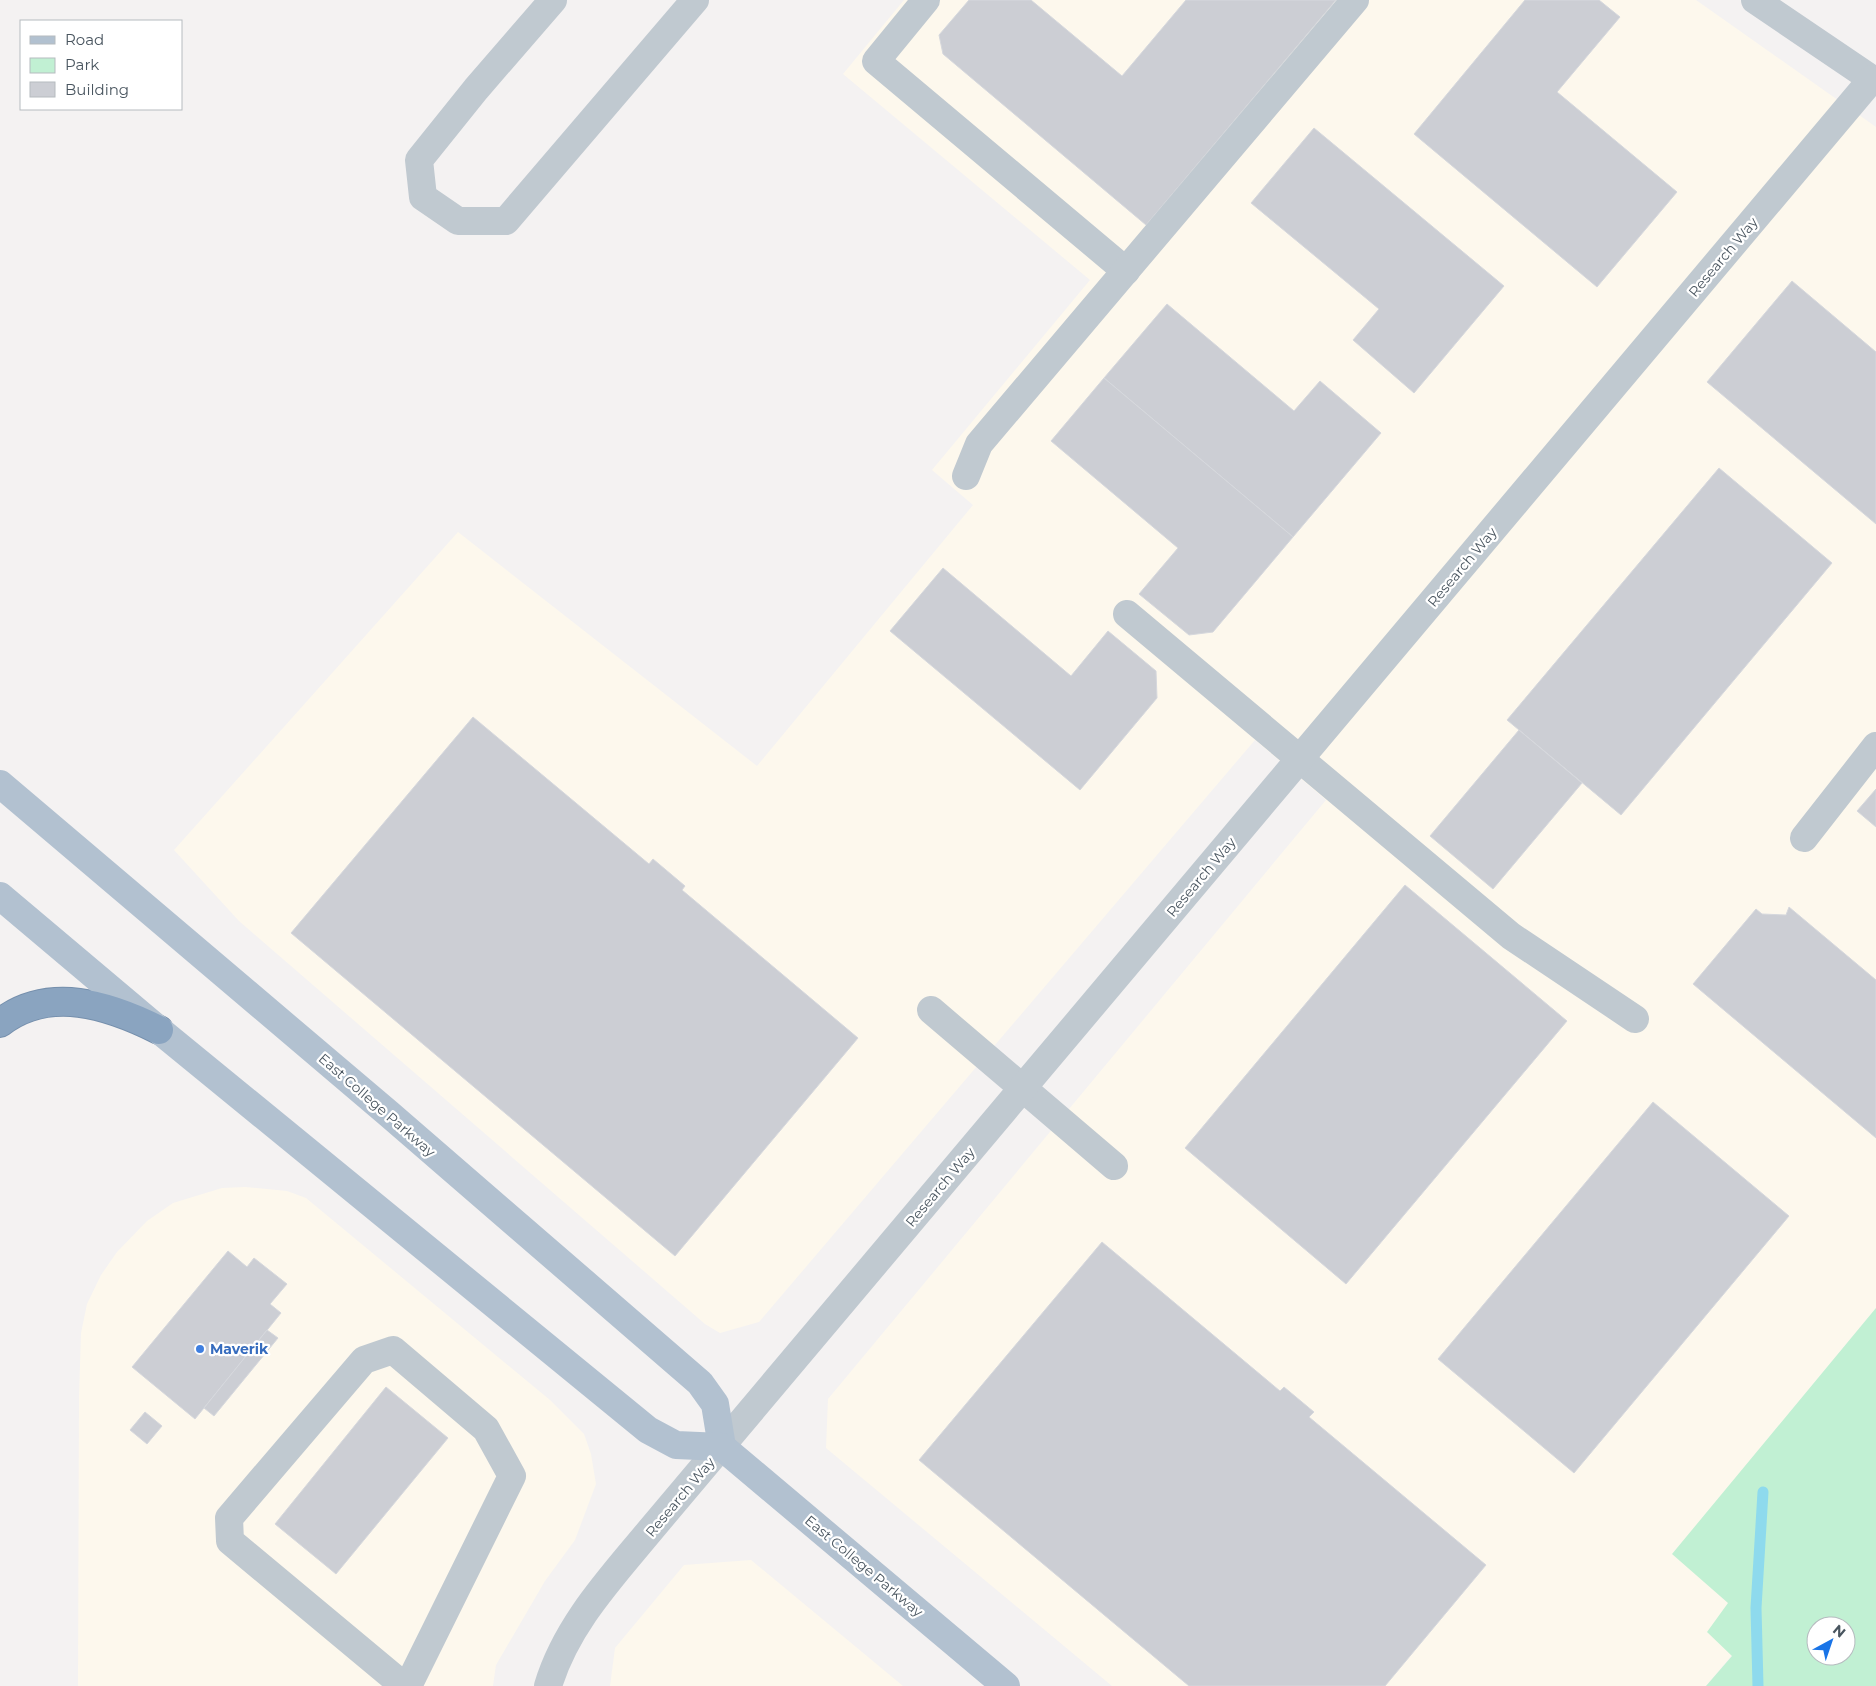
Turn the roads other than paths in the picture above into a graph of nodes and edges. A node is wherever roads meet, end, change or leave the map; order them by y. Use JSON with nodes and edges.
{"nodes":[{"id":1,"x":553,"y":0,"type":"edge"},
{"id":2,"x":695,"y":0,"type":"edge"},
{"id":3,"x":926,"y":0,"type":"edge"},
{"id":4,"x":1355,"y":0,"type":"edge"},
{"id":5,"x":1755,"y":0,"type":"edge"},
{"id":6,"x":1874,"y":81,"type":"edge"},
{"id":7,"x":1126,"y":271,"type":"junction"},
{"id":8,"x":966,"y":476,"type":"dead end"},
{"id":9,"x":1126,"y":614,"type":"dead end"},
{"id":10,"x":1876,"y":746,"type":"edge"},
{"id":11,"x":1300,"y":759,"type":"junction"},
{"id":12,"x":0,"y":784,"type":"edge"},
{"id":13,"x":1804,"y":838,"type":"dead end"},
{"id":14,"x":0,"y":896,"type":"edge"},
{"id":15,"x":931,"y":1010,"type":"dead end"},
{"id":16,"x":1634,"y":1019,"type":"dead end"},
{"id":17,"x":0,"y":1023,"type":"edge"},
{"id":18,"x":159,"y":1030,"type":"junction"},
{"id":19,"x":1022,"y":1088,"type":"junction"},
{"id":20,"x":1114,"y":1166,"type":"dead end"},
{"id":21,"x":722,"y":1447,"type":"junction"},
{"id":22,"x":394,"y":1683,"type":"edge"},
{"id":23,"x":548,"y":1686,"type":"edge"},
{"id":24,"x":1006,"y":1686,"type":"edge"}],
"edges":[{"from":1,"to":2,"type":"street"},
{"from":3,"to":7,"type":"street"},
{"from":4,"to":7,"type":"street"},
{"from":5,"to":6,"type":"street"},
{"from":6,"to":11,"type":"street","name":"Research Way"},
{"from":7,"to":8,"type":"street"},
{"from":9,"to":11,"type":"street"},
{"from":10,"to":13,"type":"street"},
{"from":11,"to":16,"type":"street"},
{"from":11,"to":19,"type":"street","name":"Research Way"},
{"from":12,"to":21,"type":"main road","name":"East College Parkway"},
{"from":14,"to":18,"type":"main road"},
{"from":15,"to":19,"type":"street"},
{"from":17,"to":18,"type":"highway"},
{"from":18,"to":21,"type":"main road"},
{"from":19,"to":20,"type":"street"},
{"from":19,"to":21,"type":"street","name":"Research Way"},
{"from":21,"to":23,"type":"street","name":"Research Way"},
{"from":21,"to":24,"type":"main road","name":"East College Parkway"},
{"from":22,"to":22,"type":"street"}]}
